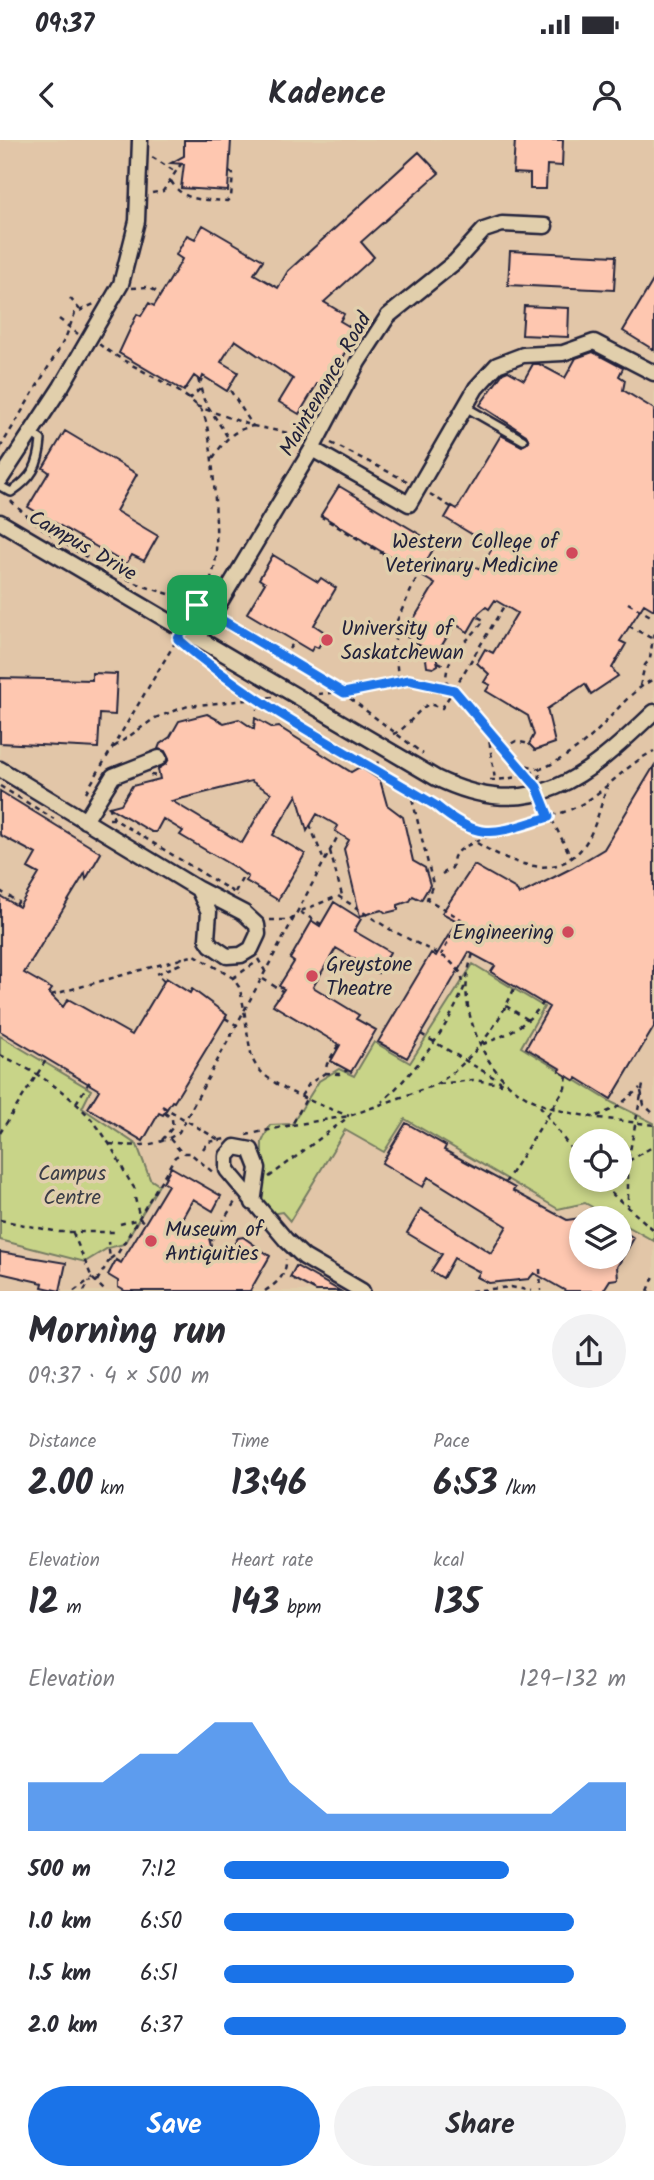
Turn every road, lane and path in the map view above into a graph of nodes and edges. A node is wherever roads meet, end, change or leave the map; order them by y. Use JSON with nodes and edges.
{"nodes":[{"id":1,"x":140,"y":140,"type":"edge"},
{"id":2,"x":151,"y":156,"type":"dead end"},
{"id":3,"x":181,"y":164,"type":"dead end"},
{"id":4,"x":229,"y":171,"type":"dead end"},
{"id":5,"x":176,"y":172,"type":"junction"},
{"id":6,"x":170,"y":181,"type":"junction"},
{"id":7,"x":152,"y":193,"type":"dead end"},
{"id":8,"x":544,"y":226,"type":"dead end"},
{"id":9,"x":70,"y":298,"type":"dead end"},
{"id":10,"x":80,"y":310,"type":"dead end"},
{"id":11,"x":101,"y":345,"type":"dead end"},
{"id":12,"x":654,"y":373,"type":"edge"},
{"id":13,"x":198,"y":379,"type":"dead end"},
{"id":14,"x":200,"y":389,"type":"junction"},
{"id":15,"x":230,"y":390,"type":"dead end"},
{"id":16,"x":189,"y":400,"type":"junction"},
{"id":17,"x":467,"y":408,"type":"junction"},
{"id":18,"x":30,"y":432,"type":"junction"},
{"id":19,"x":227,"y":436,"type":"junction"},
{"id":20,"x":523,"y":440,"type":"dead end"},
{"id":21,"x":312,"y":449,"type":"junction"},
{"id":22,"x":213,"y":458,"type":"junction"},
{"id":23,"x":0,"y":480,"type":"edge"},
{"id":24,"x":0,"y":486,"type":"edge"},
{"id":25,"x":4,"y":495,"type":"dead end"},
{"id":26,"x":320,"y":516,"type":"dead end"},
{"id":27,"x":0,"y":522,"type":"edge"},
{"id":28,"x":628,"y":603,"type":"dead end"},
{"id":29,"x":197,"y":605,"type":"junction"},
{"id":30,"x":504,"y":606,"type":"dead end"},
{"id":31,"x":212,"y":614,"type":"junction"},
{"id":32,"x":476,"y":616,"type":"dead end"},
{"id":33,"x":654,"y":618,"type":"edge"},
{"id":34,"x":629,"y":626,"type":"dead end"},
{"id":35,"x":184,"y":628,"type":"junction"},
{"id":36,"x":654,"y":629,"type":"edge"},
{"id":37,"x":199,"y":637,"type":"junction"},
{"id":38,"x":650,"y":638,"type":"junction"},
{"id":39,"x":295,"y":641,"type":"dead end"},
{"id":40,"x":284,"y":657,"type":"junction"},
{"id":41,"x":438,"y":662,"type":"dead end"},
{"id":42,"x":447,"y":666,"type":"junction"},
{"id":43,"x":654,"y":679,"type":"edge"},
{"id":44,"x":397,"y":681,"type":"junction"},
{"id":45,"x":640,"y":686,"type":"junction"},
{"id":46,"x":454,"y":690,"type":"junction"},
{"id":47,"x":344,"y":693,"type":"junction"},
{"id":48,"x":298,"y":695,"type":"junction"},
{"id":49,"x":256,"y":699,"type":"junction"},
{"id":50,"x":257,"y":710,"type":"dead end"},
{"id":51,"x":654,"y":712,"type":"edge"},
{"id":52,"x":488,"y":729,"type":"junction"},
{"id":53,"x":393,"y":734,"type":"junction"},
{"id":54,"x":530,"y":744,"type":"dead end"},
{"id":55,"x":112,"y":748,"type":"junction"},
{"id":56,"x":503,"y":748,"type":"junction"},
{"id":57,"x":654,"y":751,"type":"edge"},
{"id":58,"x":159,"y":758,"type":"dead end"},
{"id":59,"x":430,"y":759,"type":"dead end"},
{"id":60,"x":516,"y":763,"type":"junction"},
{"id":61,"x":0,"y":769,"type":"edge"},
{"id":62,"x":541,"y":769,"type":"junction"},
{"id":63,"x":527,"y":776,"type":"junction"},
{"id":64,"x":483,"y":780,"type":"dead end"},
{"id":65,"x":495,"y":780,"type":"junction"},
{"id":66,"x":607,"y":788,"type":"junction"},
{"id":67,"x":410,"y":789,"type":"junction"},
{"id":68,"x":85,"y":794,"type":"dead end"},
{"id":69,"x":541,"y":794,"type":"junction"},
{"id":70,"x":549,"y":817,"type":"junction"},
{"id":71,"x":85,"y":821,"type":"junction"},
{"id":72,"x":310,"y":825,"type":"dead end"},
{"id":73,"x":339,"y":834,"type":"dead end"},
{"id":74,"x":494,"y":834,"type":"junction"},
{"id":75,"x":477,"y":843,"type":"junction"},
{"id":76,"x":329,"y":849,"type":"junction"},
{"id":77,"x":570,"y":860,"type":"junction"},
{"id":78,"x":324,"y":862,"type":"junction"},
{"id":79,"x":572,"y":868,"type":"dead end"},
{"id":80,"x":442,"y":874,"type":"dead end"},
{"id":81,"x":244,"y":875,"type":"dead end"},
{"id":82,"x":198,"y":889,"type":"junction"},
{"id":83,"x":0,"y":891,"type":"edge"},
{"id":84,"x":231,"y":898,"type":"junction"},
{"id":85,"x":343,"y":899,"type":"junction"},
{"id":86,"x":15,"y":907,"type":"dead end"},
{"id":87,"x":300,"y":912,"type":"junction"},
{"id":88,"x":210,"y":919,"type":"junction"},
{"id":89,"x":270,"y":920,"type":"dead end"},
{"id":90,"x":321,"y":924,"type":"dead end"},
{"id":91,"x":473,"y":954,"type":"dead end"},
{"id":92,"x":441,"y":955,"type":"junction"},
{"id":93,"x":182,"y":957,"type":"junction"},
{"id":94,"x":258,"y":959,"type":"dead end"},
{"id":95,"x":266,"y":973,"type":"junction"},
{"id":96,"x":263,"y":979,"type":"junction"},
{"id":97,"x":164,"y":981,"type":"dead end"},
{"id":98,"x":464,"y":988,"type":"junction"},
{"id":99,"x":514,"y":989,"type":"dead end"},
{"id":100,"x":282,"y":992,"type":"dead end"},
{"id":101,"x":51,"y":995,"type":"dead end"},
{"id":102,"x":546,"y":998,"type":"dead end"},
{"id":103,"x":506,"y":1006,"type":"junction"},
{"id":104,"x":244,"y":1017,"type":"junction"},
{"id":105,"x":225,"y":1018,"type":"dead end"},
{"id":106,"x":528,"y":1019,"type":"junction"},
{"id":107,"x":238,"y":1026,"type":"junction"},
{"id":108,"x":421,"y":1034,"type":"dead end"},
{"id":109,"x":435,"y":1042,"type":"junction"},
{"id":110,"x":339,"y":1044,"type":"dead end"},
{"id":111,"x":480,"y":1045,"type":"junction"},
{"id":112,"x":0,"y":1055,"type":"edge"},
{"id":113,"x":48,"y":1057,"type":"dead end"},
{"id":114,"x":465,"y":1061,"type":"junction"},
{"id":115,"x":348,"y":1070,"type":"dead end"},
{"id":116,"x":325,"y":1073,"type":"junction"},
{"id":117,"x":37,"y":1074,"type":"junction"},
{"id":118,"x":567,"y":1075,"type":"dead end"},
{"id":119,"x":92,"y":1078,"type":"dead end"},
{"id":120,"x":505,"y":1084,"type":"junction"},
{"id":121,"x":435,"y":1085,"type":"junction"},
{"id":122,"x":642,"y":1086,"type":"junction"},
{"id":123,"x":300,"y":1096,"type":"junction"},
{"id":124,"x":306,"y":1099,"type":"junction"},
{"id":125,"x":383,"y":1102,"type":"junction"},
{"id":126,"x":76,"y":1103,"type":"junction"},
{"id":127,"x":539,"y":1105,"type":"junction"},
{"id":128,"x":162,"y":1106,"type":"dead end"},
{"id":129,"x":553,"y":1108,"type":"junction"},
{"id":130,"x":165,"y":1113,"type":"dead end"},
{"id":131,"x":654,"y":1114,"type":"edge"},
{"id":132,"x":349,"y":1116,"type":"junction"},
{"id":133,"x":594,"y":1117,"type":"junction"},
{"id":134,"x":188,"y":1118,"type":"junction"},
{"id":135,"x":546,"y":1118,"type":"junction"},
{"id":136,"x":634,"y":1123,"type":"junction"},
{"id":137,"x":292,"y":1125,"type":"junction"},
{"id":138,"x":654,"y":1125,"type":"edge"},
{"id":139,"x":0,"y":1133,"type":"edge"},
{"id":140,"x":632,"y":1135,"type":"edge"},
{"id":141,"x":170,"y":1139,"type":"junction"},
{"id":142,"x":220,"y":1140,"type":"junction"},
{"id":143,"x":159,"y":1143,"type":"junction"},
{"id":144,"x":110,"y":1144,"type":"junction"},
{"id":145,"x":654,"y":1146,"type":"edge"},
{"id":146,"x":569,"y":1148,"type":"edge"},
{"id":147,"x":203,"y":1149,"type":"dead end"},
{"id":148,"x":182,"y":1153,"type":"junction"},
{"id":149,"x":632,"y":1158,"type":"edge"},
{"id":150,"x":222,"y":1173,"type":"junction"},
{"id":151,"x":505,"y":1183,"type":"dead end"},
{"id":152,"x":256,"y":1185,"type":"junction"},
{"id":153,"x":610,"y":1192,"type":"edge"},
{"id":154,"x":138,"y":1193,"type":"dead end"},
{"id":155,"x":135,"y":1198,"type":"dead end"},
{"id":156,"x":236,"y":1200,"type":"dead end"},
{"id":157,"x":253,"y":1203,"type":"junction"},
{"id":158,"x":625,"y":1206,"type":"edge"},
{"id":159,"x":632,"y":1212,"type":"edge"},
{"id":160,"x":139,"y":1218,"type":"junction"},
{"id":161,"x":0,"y":1220,"type":"edge"},
{"id":162,"x":145,"y":1223,"type":"dead end"},
{"id":163,"x":120,"y":1224,"type":"dead end"},
{"id":164,"x":654,"y":1230,"type":"edge"},
{"id":165,"x":73,"y":1233,"type":"junction"},
{"id":166,"x":114,"y":1233,"type":"dead end"},
{"id":167,"x":211,"y":1241,"type":"dead end"},
{"id":168,"x":108,"y":1242,"type":"dead end"},
{"id":169,"x":282,"y":1252,"type":"dead end"},
{"id":170,"x":110,"y":1259,"type":"junction"},
{"id":171,"x":540,"y":1269,"type":"dead end"},
{"id":172,"x":654,"y":1276,"type":"edge"},
{"id":173,"x":92,"y":1278,"type":"junction"},
{"id":174,"x":97,"y":1281,"type":"junction"},
{"id":175,"x":272,"y":1289,"type":"edge"},
{"id":176,"x":74,"y":1291,"type":"edge"},
{"id":177,"x":84,"y":1291,"type":"edge"},
{"id":178,"x":104,"y":1291,"type":"edge"},
{"id":179,"x":265,"y":1291,"type":"edge"},
{"id":180,"x":362,"y":1291,"type":"edge"},
{"id":181,"x":471,"y":1291,"type":"edge"},
{"id":182,"x":533,"y":1291,"type":"edge"},
{"id":183,"x":541,"y":1291,"type":"edge"},
{"id":184,"x":648,"y":1291,"type":"edge"}],
"edges":[{"from":1,"to":18,"type":"street"},
{"from":2,"to":5,"type":"path"},
{"from":3,"to":5,"type":"path"},
{"from":4,"to":6,"type":"path"},
{"from":5,"to":6,"type":"path"},
{"from":6,"to":7,"type":"path"},
{"from":8,"to":21,"type":"street","name":"Maintenance Road"},
{"from":9,"to":10,"type":"path"},
{"from":11,"to":16,"type":"path"},
{"from":12,"to":17,"type":"street"},
{"from":13,"to":14,"type":"path"},
{"from":14,"to":16,"type":"path"},
{"from":14,"to":19,"type":"path"},
{"from":15,"to":19,"type":"path"},
{"from":16,"to":22,"type":"path"},
{"from":17,"to":20,"type":"lane"},
{"from":17,"to":21,"type":"street"},
{"from":18,"to":23,"type":"street"},
{"from":18,"to":24,"type":"lane"},
{"from":19,"to":22,"type":"path"},
{"from":21,"to":31,"type":"street","name":"Maintenance Road"},
{"from":22,"to":29,"type":"path"},
{"from":25,"to":29,"type":"path"},
{"from":26,"to":44,"type":"path"},
{"from":27,"to":35,"type":"street","name":"Campus Drive"},
{"from":28,"to":33,"type":"path"},
{"from":29,"to":31,"type":"path"},
{"from":29,"to":35,"type":"path"},
{"from":30,"to":46,"type":"path"},
{"from":31,"to":37,"type":"street","name":"Maintenance Road"},
{"from":31,"to":40,"type":"path"},
{"from":32,"to":42,"type":"path"},
{"from":34,"to":38,"type":"path"},
{"from":35,"to":37,"type":"street","name":"Campus Drive"},
{"from":36,"to":38,"type":"path"},
{"from":37,"to":48,"type":"street","name":"Campus Drive"},
{"from":38,"to":45,"type":"path"},
{"from":39,"to":40,"type":"path"},
{"from":40,"to":47,"type":"path"},
{"from":41,"to":42,"type":"path"},
{"from":42,"to":46,"type":"path"},
{"from":43,"to":45,"type":"path"},
{"from":44,"to":46,"type":"path"},
{"from":44,"to":47,"type":"path"},
{"from":45,"to":62,"type":"path"},
{"from":46,"to":52,"type":"path"},
{"from":46,"to":53,"type":"path"},
{"from":47,"to":48,"type":"path"},
{"from":47,"to":53,"type":"path"},
{"from":48,"to":49,"type":"path"},
{"from":48,"to":69,"type":"street","name":"Campus Drive"},
{"from":49,"to":50,"type":"path"},
{"from":49,"to":55,"type":"path"},
{"from":49,"to":55,"type":"path"},
{"from":49,"to":67,"type":"path"},
{"from":51,"to":69,"type":"street","name":"Campus Drive"},
{"from":52,"to":56,"type":"path"},
{"from":52,"to":65,"type":"path"},
{"from":53,"to":59,"type":"path"},
{"from":54,"to":56,"type":"path"},
{"from":55,"to":68,"type":"path"},
{"from":56,"to":60,"type":"path"},
{"from":57,"to":66,"type":"path"},
{"from":58,"to":71,"type":"street"},
{"from":60,"to":62,"type":"path"},
{"from":60,"to":63,"type":"path"},
{"from":61,"to":71,"type":"street"},
{"from":62,"to":63,"type":"path"},
{"from":63,"to":65,"type":"path"},
{"from":63,"to":69,"type":"path"},
{"from":64,"to":65,"type":"path"},
{"from":66,"to":70,"type":"path"},
{"from":66,"to":77,"type":"path"},
{"from":67,"to":74,"type":"path"},
{"from":67,"to":92,"type":"path"},
{"from":69,"to":70,"type":"path"},
{"from":70,"to":74,"type":"path"},
{"from":70,"to":77,"type":"path"},
{"from":71,"to":82,"type":"street"},
{"from":72,"to":78,"type":"path"},
{"from":73,"to":76,"type":"path"},
{"from":74,"to":75,"type":"path"},
{"from":75,"to":77,"type":"path"},
{"from":75,"to":80,"type":"path"},
{"from":76,"to":78,"type":"path"},
{"from":76,"to":85,"type":"path"},
{"from":77,"to":79,"type":"path"},
{"from":78,"to":87,"type":"path"},
{"from":81,"to":84,"type":"path"},
{"from":82,"to":84,"type":"street"},
{"from":82,"to":88,"type":"street"},
{"from":83,"to":86,"type":"path"},
{"from":84,"to":88,"type":"street"},
{"from":84,"to":88,"type":"street"},
{"from":85,"to":87,"type":"path"},
{"from":85,"to":92,"type":"path"},
{"from":87,"to":89,"type":"path"},
{"from":87,"to":90,"type":"path"},
{"from":87,"to":95,"type":"path"},
{"from":91,"to":98,"type":"path"},
{"from":92,"to":98,"type":"path"},
{"from":93,"to":97,"type":"path"},
{"from":93,"to":101,"type":"path"},
{"from":93,"to":104,"type":"path"},
{"from":94,"to":95,"type":"path"},
{"from":95,"to":96,"type":"path"},
{"from":96,"to":100,"type":"path"},
{"from":96,"to":104,"type":"path"},
{"from":98,"to":109,"type":"path"},
{"from":98,"to":111,"type":"path"},
{"from":99,"to":103,"type":"path"},
{"from":102,"to":106,"type":"path"},
{"from":103,"to":106,"type":"path"},
{"from":103,"to":111,"type":"path"},
{"from":104,"to":107,"type":"path"},
{"from":104,"to":123,"type":"path"},
{"from":105,"to":107,"type":"path"},
{"from":106,"to":111,"type":"path"},
{"from":107,"to":134,"type":"path"},
{"from":108,"to":109,"type":"path"},
{"from":109,"to":114,"type":"path"},
{"from":109,"to":125,"type":"path"},
{"from":110,"to":116,"type":"path"},
{"from":111,"to":114,"type":"path"},
{"from":111,"to":120,"type":"path"},
{"from":112,"to":117,"type":"path"},
{"from":113,"to":117,"type":"path"},
{"from":114,"to":120,"type":"path"},
{"from":114,"to":121,"type":"path"},
{"from":115,"to":116,"type":"path"},
{"from":116,"to":123,"type":"path"},
{"from":117,"to":126,"type":"path"},
{"from":117,"to":139,"type":"path"},
{"from":118,"to":129,"type":"path"},
{"from":119,"to":126,"type":"path"},
{"from":120,"to":121,"type":"path"},
{"from":120,"to":127,"type":"path"},
{"from":121,"to":125,"type":"path"},
{"from":122,"to":131,"type":"path"},
{"from":122,"to":133,"type":"path"},
{"from":122,"to":136,"type":"path"},
{"from":123,"to":124,"type":"path"},
{"from":124,"to":132,"type":"path"},
{"from":124,"to":137,"type":"path"},
{"from":125,"to":132,"type":"path"},
{"from":126,"to":144,"type":"path"},
{"from":127,"to":129,"type":"path"},
{"from":127,"to":135,"type":"path"},
{"from":128,"to":134,"type":"path"},
{"from":129,"to":133,"type":"path"},
{"from":129,"to":135,"type":"path"},
{"from":130,"to":143,"type":"path"},
{"from":132,"to":137,"type":"path"},
{"from":132,"to":152,"type":"path"},
{"from":133,"to":136,"type":"path"},
{"from":134,"to":141,"type":"path"},
{"from":134,"to":142,"type":"path"},
{"from":135,"to":146,"type":"path"},
{"from":135,"to":151,"type":"path"},
{"from":136,"to":138,"type":"path"},
{"from":136,"to":140,"type":"path"},
{"from":137,"to":142,"type":"path"},
{"from":141,"to":143,"type":"path"},
{"from":141,"to":148,"type":"path"},
{"from":142,"to":147,"type":"path"},
{"from":143,"to":144,"type":"path"},
{"from":144,"to":154,"type":"path"},
{"from":145,"to":149,"type":"path"},
{"from":148,"to":150,"type":"path"},
{"from":148,"to":160,"type":"path"},
{"from":150,"to":152,"type":"street"},
{"from":150,"to":157,"type":"street"},
{"from":152,"to":157,"type":"street"},
{"from":153,"to":158,"type":"path"},
{"from":155,"to":160,"type":"path"},
{"from":156,"to":167,"type":"path"},
{"from":157,"to":180,"type":"street"},
{"from":159,"to":164,"type":"path"},
{"from":160,"to":162,"type":"path"},
{"from":160,"to":163,"type":"path"},
{"from":160,"to":170,"type":"path"},
{"from":161,"to":165,"type":"path"},
{"from":165,"to":166,"type":"path"},
{"from":165,"to":173,"type":"path"},
{"from":168,"to":170,"type":"path"},
{"from":169,"to":175,"type":"path"},
{"from":170,"to":174,"type":"path"},
{"from":171,"to":183,"type":"path"},
{"from":172,"to":184,"type":"path"},
{"from":173,"to":174,"type":"path"},
{"from":173,"to":176,"type":"path"},
{"from":173,"to":177,"type":"path"},
{"from":174,"to":178,"type":"path"},
{"from":175,"to":179,"type":"path"},
{"from":181,"to":182,"type":"path"}]}
